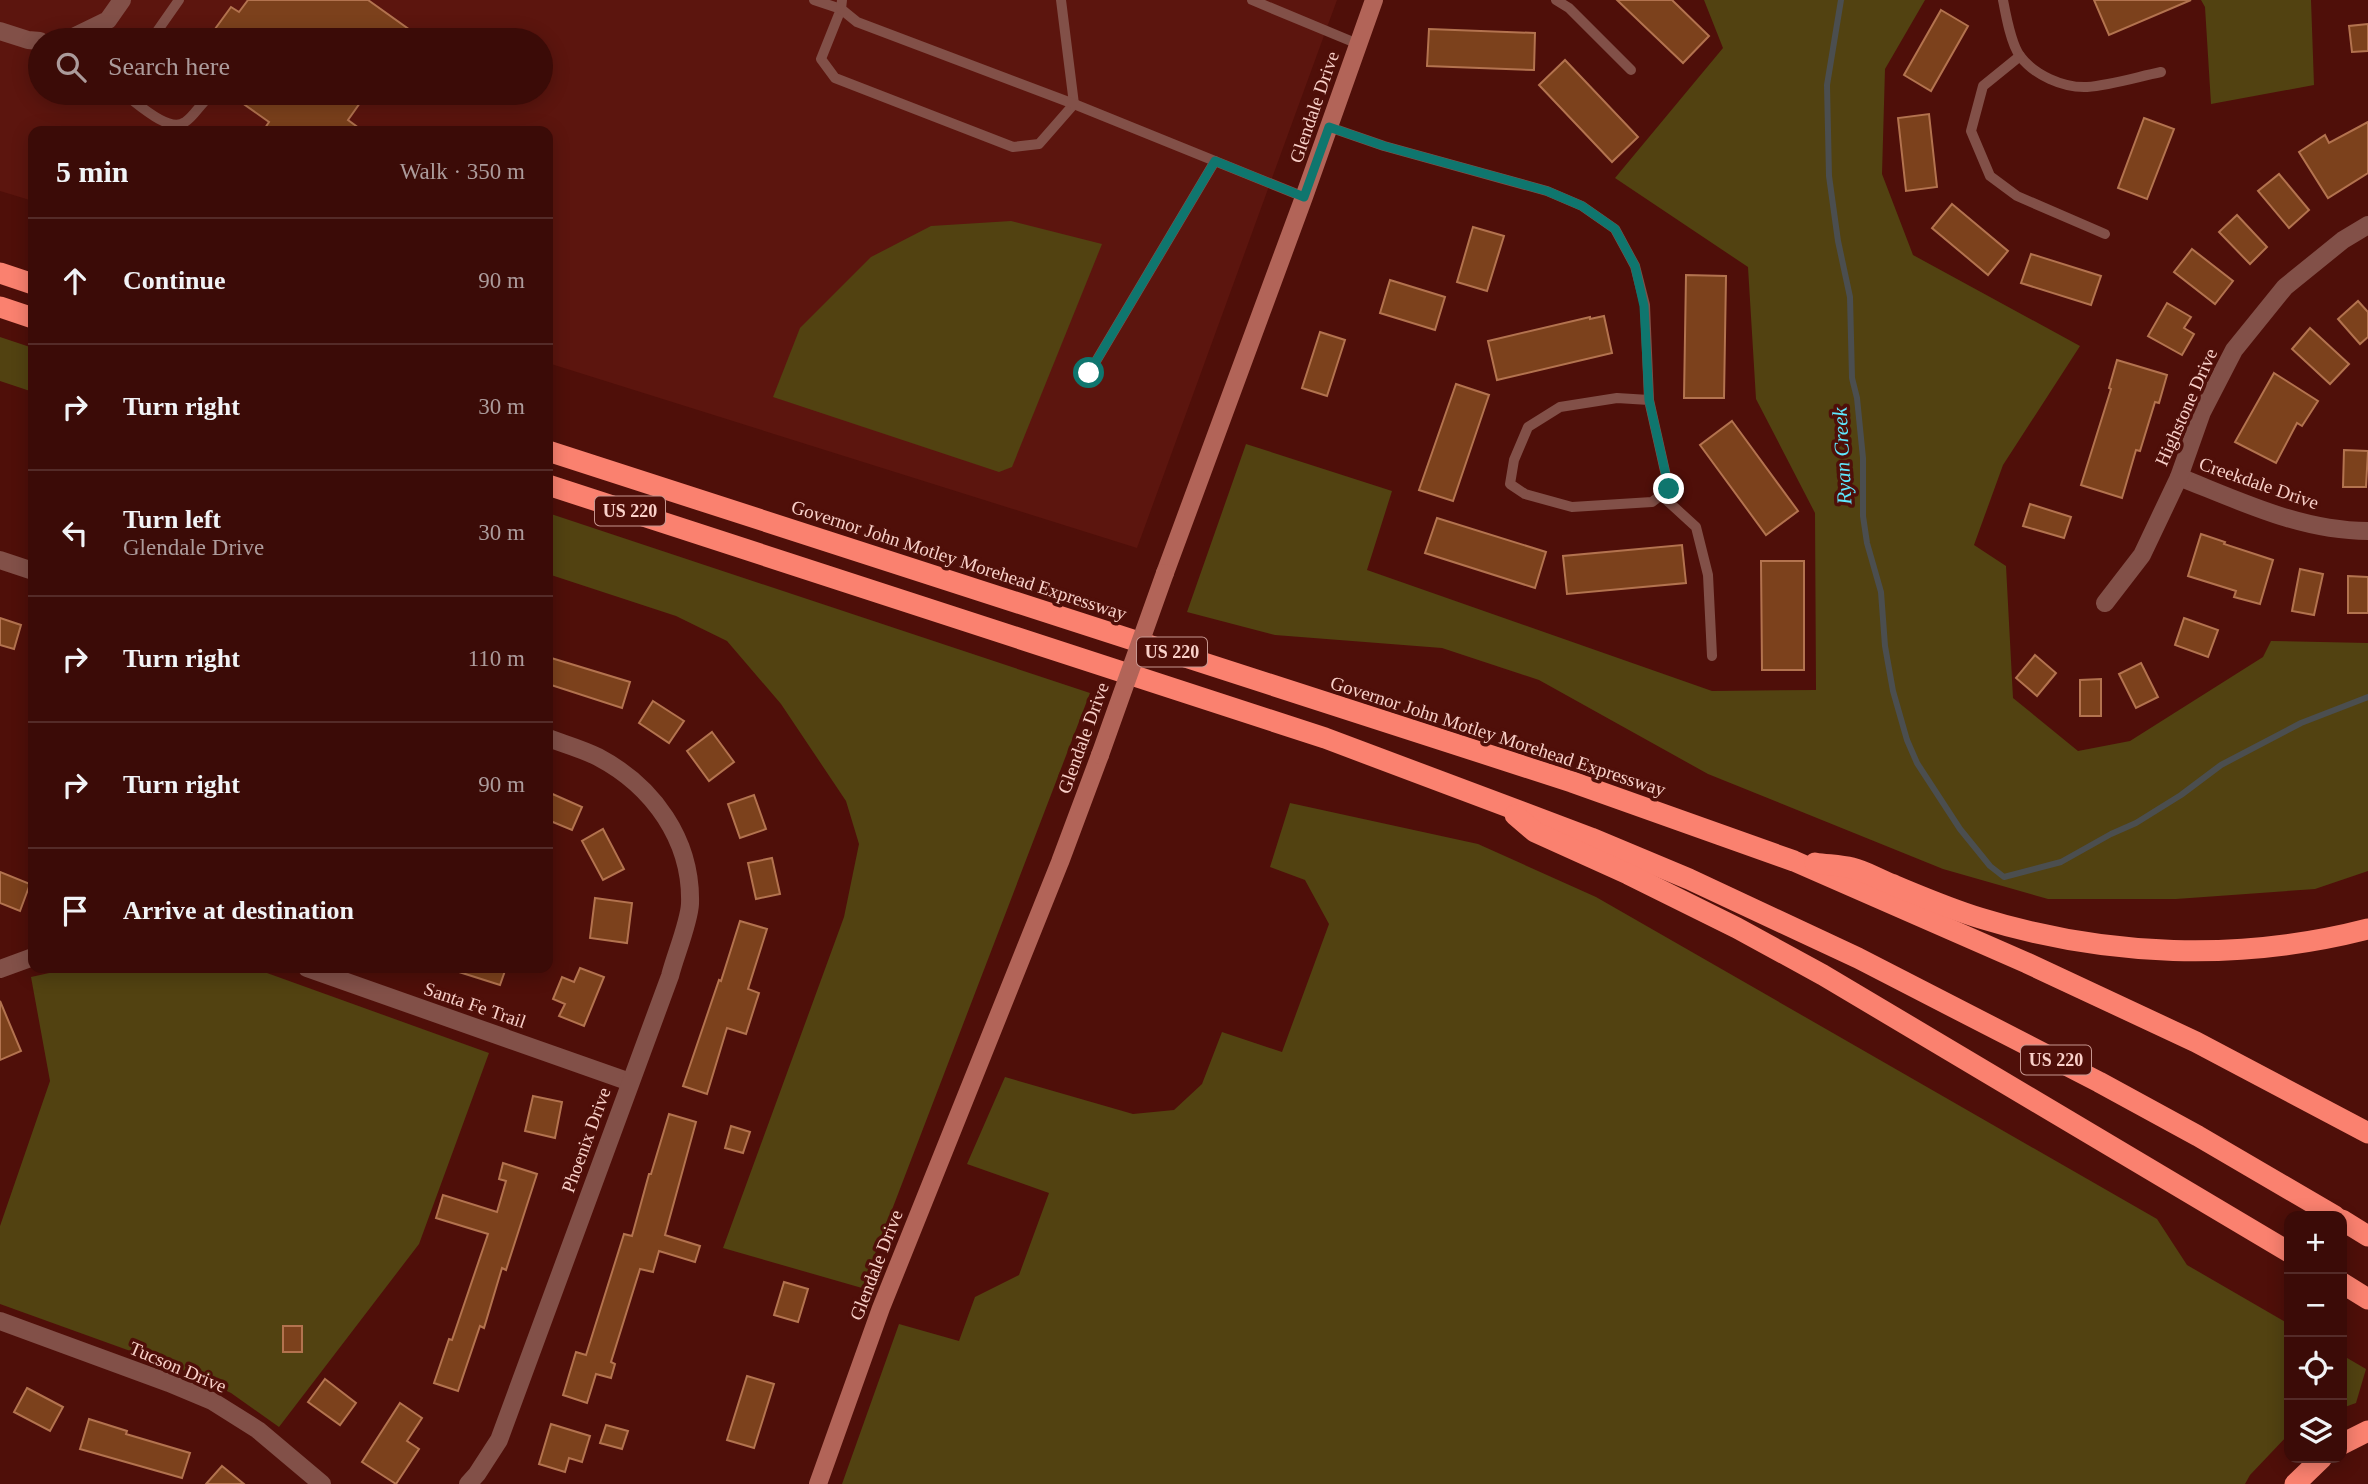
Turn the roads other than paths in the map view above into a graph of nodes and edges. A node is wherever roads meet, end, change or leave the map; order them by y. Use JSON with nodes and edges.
{"nodes":[{"id":1,"x":122,"y":0,"type":"edge"},
{"id":2,"x":179,"y":0,"type":"edge"},
{"id":3,"x":814,"y":0,"type":"edge"},
{"id":4,"x":1061,"y":0,"type":"edge"},
{"id":5,"x":1252,"y":0,"type":"edge"},
{"id":6,"x":1374,"y":0,"type":"edge"},
{"id":7,"x":1556,"y":0,"type":"edge"},
{"id":8,"x":2003,"y":0,"type":"edge"},
{"id":9,"x":841,"y":5,"type":"edge"},
{"id":10,"x":92,"y":28,"type":"edge"},
{"id":11,"x":159,"y":28,"type":"edge"},
{"id":12,"x":0,"y":32,"type":"edge"},
{"id":13,"x":28,"y":39,"type":"edge"},
{"id":14,"x":1358,"y":44,"type":"junction"},
{"id":15,"x":2020,"y":56,"type":"junction"},
{"id":16,"x":1630,"y":70,"type":"dead end"},
{"id":17,"x":2161,"y":72,"type":"dead end"},
{"id":18,"x":1074,"y":104,"type":"junction"},
{"id":19,"x":140,"y":105,"type":"edge"},
{"id":20,"x":201,"y":105,"type":"edge"},
{"id":21,"x":174,"y":126,"type":"edge"},
{"id":22,"x":174,"y":126,"type":"edge"},
{"id":23,"x":1329,"y":127,"type":"junction"},
{"id":24,"x":1215,"y":161,"type":"junction"},
{"id":25,"x":1304,"y":197,"type":"junction"},
{"id":26,"x":2368,"y":225,"type":"edge"},
{"id":27,"x":2105,"y":234,"type":"dead end"},
{"id":28,"x":0,"y":274,"type":"edge"},
{"id":29,"x":28,"y":282,"type":"edge"},
{"id":30,"x":0,"y":307,"type":"edge"},
{"id":31,"x":28,"y":316,"type":"edge"},
{"id":32,"x":1089,"y":373,"type":"dead end"},
{"id":33,"x":1649,"y":400,"type":"junction"},
{"id":34,"x":553,"y":453,"type":"edge"},
{"id":35,"x":2179,"y":477,"type":"junction"},
{"id":36,"x":553,"y":487,"type":"edge"},
{"id":37,"x":1661,"y":495,"type":"junction"},
{"id":38,"x":2368,"y":531,"type":"edge"},
{"id":39,"x":0,"y":560,"type":"edge"},
{"id":40,"x":28,"y":569,"type":"edge"},
{"id":41,"x":2105,"y":603,"type":"dead end"},
{"id":42,"x":1712,"y":656,"type":"dead end"},
{"id":43,"x":553,"y":740,"type":"edge"},
{"id":44,"x":1500,"y":802,"type":"junction"},
{"id":45,"x":1794,"y":861,"type":"junction"},
{"id":46,"x":2368,"y":929,"type":"edge"},
{"id":47,"x":28,"y":959,"type":"edge"},
{"id":48,"x":0,"y":969,"type":"edge"},
{"id":49,"x":321,"y":973,"type":"edge"},
{"id":50,"x":630,"y":1082,"type":"junction"},
{"id":51,"x":2368,"y":1133,"type":"edge"},
{"id":52,"x":2326,"y":1211,"type":"edge"},
{"id":53,"x":2347,"y":1223,"type":"edge"},
{"id":54,"x":2368,"y":1236,"type":"edge"},
{"id":55,"x":2284,"y":1249,"type":"edge"},
{"id":56,"x":2347,"y":1286,"type":"edge"},
{"id":57,"x":2368,"y":1299,"type":"edge"},
{"id":58,"x":0,"y":1321,"type":"edge"},
{"id":59,"x":2368,"y":1432,"type":"edge"},
{"id":60,"x":2347,"y":1442,"type":"edge"},
{"id":61,"x":2317,"y":1463,"type":"edge"},
{"id":62,"x":479,"y":1481,"type":"edge"},
{"id":63,"x":322,"y":1484,"type":"edge"},
{"id":64,"x":818,"y":1484,"type":"edge"},
{"id":65,"x":2295,"y":1484,"type":"edge"}],
"edges":[{"from":1,"to":10,"type":"street"},
{"from":2,"to":11,"type":"lane"},
{"from":3,"to":9,"type":"lane"},
{"from":4,"to":18,"type":"lane"},
{"from":5,"to":14,"type":"lane"},
{"from":6,"to":14,"type":"street","name":"Glendale Drive"},
{"from":7,"to":16,"type":"lane"},
{"from":8,"to":15,"type":"lane"},
{"from":9,"to":18,"type":"lane"},
{"from":9,"to":18,"type":"lane"},
{"from":12,"to":13,"type":"street"},
{"from":14,"to":23,"type":"street","name":"Glendale Drive"},
{"from":15,"to":17,"type":"lane"},
{"from":15,"to":27,"type":"lane"},
{"from":18,"to":24,"type":"lane"},
{"from":19,"to":21,"type":"lane"},
{"from":20,"to":22,"type":"lane"},
{"from":23,"to":25,"type":"street","name":"Glendale Drive"},
{"from":23,"to":33,"type":"lane"},
{"from":24,"to":25,"type":"lane"},
{"from":24,"to":32,"type":"lane"},
{"from":25,"to":64,"type":"street","name":"Glendale Drive","bridge":true},
{"from":26,"to":35,"type":"street","name":"Highstone Drive"},
{"from":28,"to":29,"type":"highway"},
{"from":30,"to":31,"type":"highway"},
{"from":33,"to":37,"type":"lane"},
{"from":33,"to":37,"type":"lane"},
{"from":34,"to":45,"type":"highway","name":"Governor John Motley Morehead Expressway","number":"US 220"},
{"from":35,"to":38,"type":"street","name":"Creekdale Drive"},
{"from":35,"to":41,"type":"street","name":"Highstone Drive"},
{"from":36,"to":44,"type":"highway","number":"US 220"},
{"from":37,"to":42,"type":"lane"},
{"from":39,"to":40,"type":"street"},
{"from":43,"to":50,"type":"street","name":"Phoenix Drive"},
{"from":44,"to":52,"type":"highway","number":"US 220"},
{"from":44,"to":55,"type":"highway"},
{"from":45,"to":46,"type":"highway"},
{"from":45,"to":51,"type":"highway","number":"US 220"},
{"from":47,"to":48,"type":"street"},
{"from":49,"to":50,"type":"street","name":"Santa Fe Trail"},
{"from":50,"to":62,"type":"street","name":"Phoenix Drive"},
{"from":53,"to":54,"type":"highway"},
{"from":56,"to":57,"type":"highway"},
{"from":58,"to":63,"type":"street","name":"Tucson Drive"},
{"from":59,"to":60,"type":"highway"},
{"from":61,"to":65,"type":"highway"}]}
